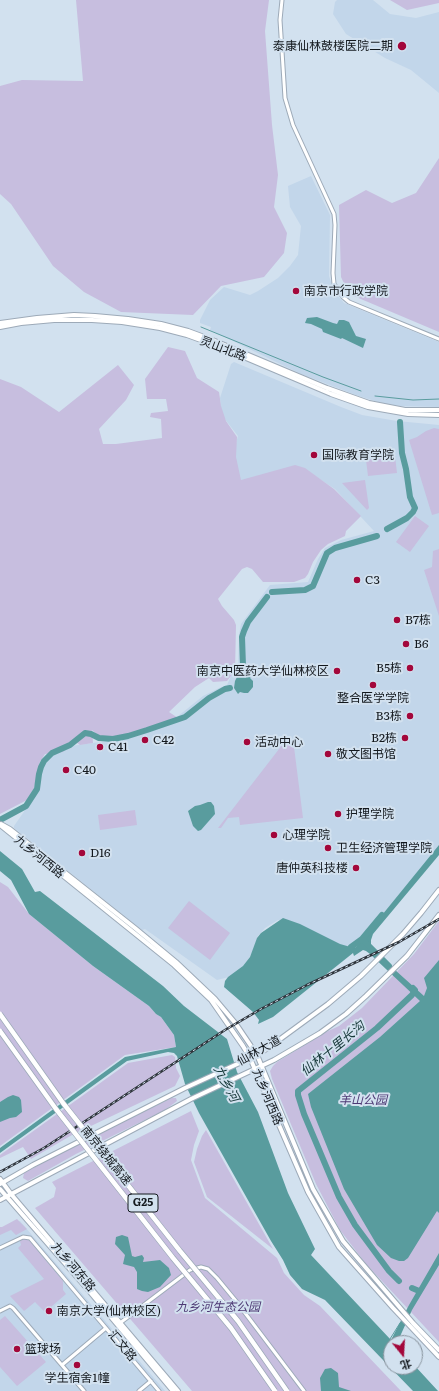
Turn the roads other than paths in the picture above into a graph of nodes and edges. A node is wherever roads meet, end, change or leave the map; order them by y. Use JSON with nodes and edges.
{"nodes":[{"id":1,"x":282,"y":0,"type":"edge"},
{"id":2,"x":0,"y":323,"type":"edge"},
{"id":3,"x":0,"y":327,"type":"edge"},
{"id":4,"x":439,"y":339,"type":"edge"},
{"id":5,"x":439,"y":410,"type":"edge"},
{"id":6,"x":439,"y":415,"type":"edge"},
{"id":7,"x":0,"y":824,"type":"edge"},
{"id":8,"x":439,"y":890,"type":"edge"},
{"id":9,"x":439,"y":915,"type":"edge"},
{"id":10,"x":0,"y":1014,"type":"edge"},
{"id":11,"x":0,"y":1031,"type":"edge"},
{"id":12,"x":257,"y":1055,"type":"junction"},
{"id":13,"x":250,"y":1058,"type":"junction"},
{"id":14,"x":262,"y":1066,"type":"junction"},
{"id":15,"x":255,"y":1069,"type":"junction"},
{"id":16,"x":1,"y":1182,"type":"edge"},
{"id":17,"x":0,"y":1189,"type":"edge"},
{"id":18,"x":11,"y":1194,"type":"junction"},
{"id":19,"x":6,"y":1197,"type":"junction"},
{"id":20,"x":0,"y":1200,"type":"edge"},
{"id":21,"x":0,"y":1248,"type":"edge"},
{"id":22,"x":397,"y":1304,"type":"junction"},
{"id":23,"x":393,"y":1308,"type":"junction"},
{"id":24,"x":0,"y":1311,"type":"edge"},
{"id":25,"x":120,"y":1323,"type":"junction"},
{"id":26,"x":412,"y":1325,"type":"junction"},
{"id":27,"x":106,"y":1328,"type":"junction"},
{"id":28,"x":439,"y":1350,"type":"edge"},
{"id":29,"x":439,"y":1357,"type":"edge"},
{"id":30,"x":62,"y":1365,"type":"junction"},
{"id":31,"x":151,"y":1381,"type":"junction"},
{"id":32,"x":84,"y":1391,"type":"edge"},
{"id":33,"x":139,"y":1391,"type":"edge"},
{"id":34,"x":159,"y":1391,"type":"edge"},
{"id":35,"x":173,"y":1391,"type":"edge"},
{"id":36,"x":178,"y":1391,"type":"edge"},
{"id":37,"x":275,"y":1391,"type":"edge"},
{"id":38,"x":287,"y":1391,"type":"edge"},
{"id":39,"x":304,"y":1391,"type":"edge"}],
"edges":[{"from":1,"to":4,"type":"street"},
{"from":2,"to":5,"type":"main road","name":"灵山北路"},
{"from":3,"to":6,"type":"main road","name":"灵山北路"},
{"from":7,"to":12,"type":"main road","name":"九乡河西路"},
{"from":7,"to":13,"type":"main road","name":"九乡河西路"},
{"from":8,"to":12,"type":"main road","name":"仙林大道"},
{"from":9,"to":14,"type":"main road","name":"仙林大道"},
{"from":10,"to":38,"type":"highway","name":"南京绕城高速","number":"G25","bridge":true},
{"from":11,"to":37,"type":"highway","name":"南京绕城高速","number":"G25","bridge":true},
{"from":12,"to":13,"type":"main road","name":"仙林大道"},
{"from":12,"to":14,"type":"main road","name":"九乡河西路"},
{"from":13,"to":15,"type":"main road","name":"九乡河西路"},
{"from":13,"to":16,"type":"main road","name":"仙林大道"},
{"from":14,"to":15,"type":"main road","name":"仙林大道"},
{"from":14,"to":22,"type":"main road","name":"九乡河西路"},
{"from":15,"to":18,"type":"main road","name":"仙林大道"},
{"from":15,"to":23,"type":"main road","name":"九乡河西路"},
{"from":16,"to":18,"type":"main road","name":"九乡河东路"},
{"from":17,"to":19,"type":"main road","name":"九乡河东路"},
{"from":18,"to":19,"type":"main road","name":"仙林大道"},
{"from":18,"to":25,"type":"main road","name":"九乡河东路"},
{"from":19,"to":20,"type":"main road","name":"仙林大道"},
{"from":19,"to":35,"type":"main road","name":"九乡河东路"},
{"from":21,"to":27,"type":"street","name":"汇文路"},
{"from":22,"to":23,"type":"street"},
{"from":22,"to":26,"type":"main road","name":"九乡河西路"},
{"from":23,"to":26,"type":"main road","name":"九乡河西路"},
{"from":24,"to":30,"type":"street"},
{"from":25,"to":36,"type":"main road","name":"九乡河东路"},
{"from":25,"to":39,"type":"street"},
{"from":26,"to":28,"type":"main road","name":"九乡河西路"},
{"from":26,"to":29,"type":"main road","name":"九乡河西路"},
{"from":27,"to":30,"type":"street"},
{"from":27,"to":31,"type":"street","name":"汇文路"},
{"from":30,"to":32,"type":"street"},
{"from":31,"to":33,"type":"street"},
{"from":31,"to":34,"type":"street","name":"汇文路"}]}
